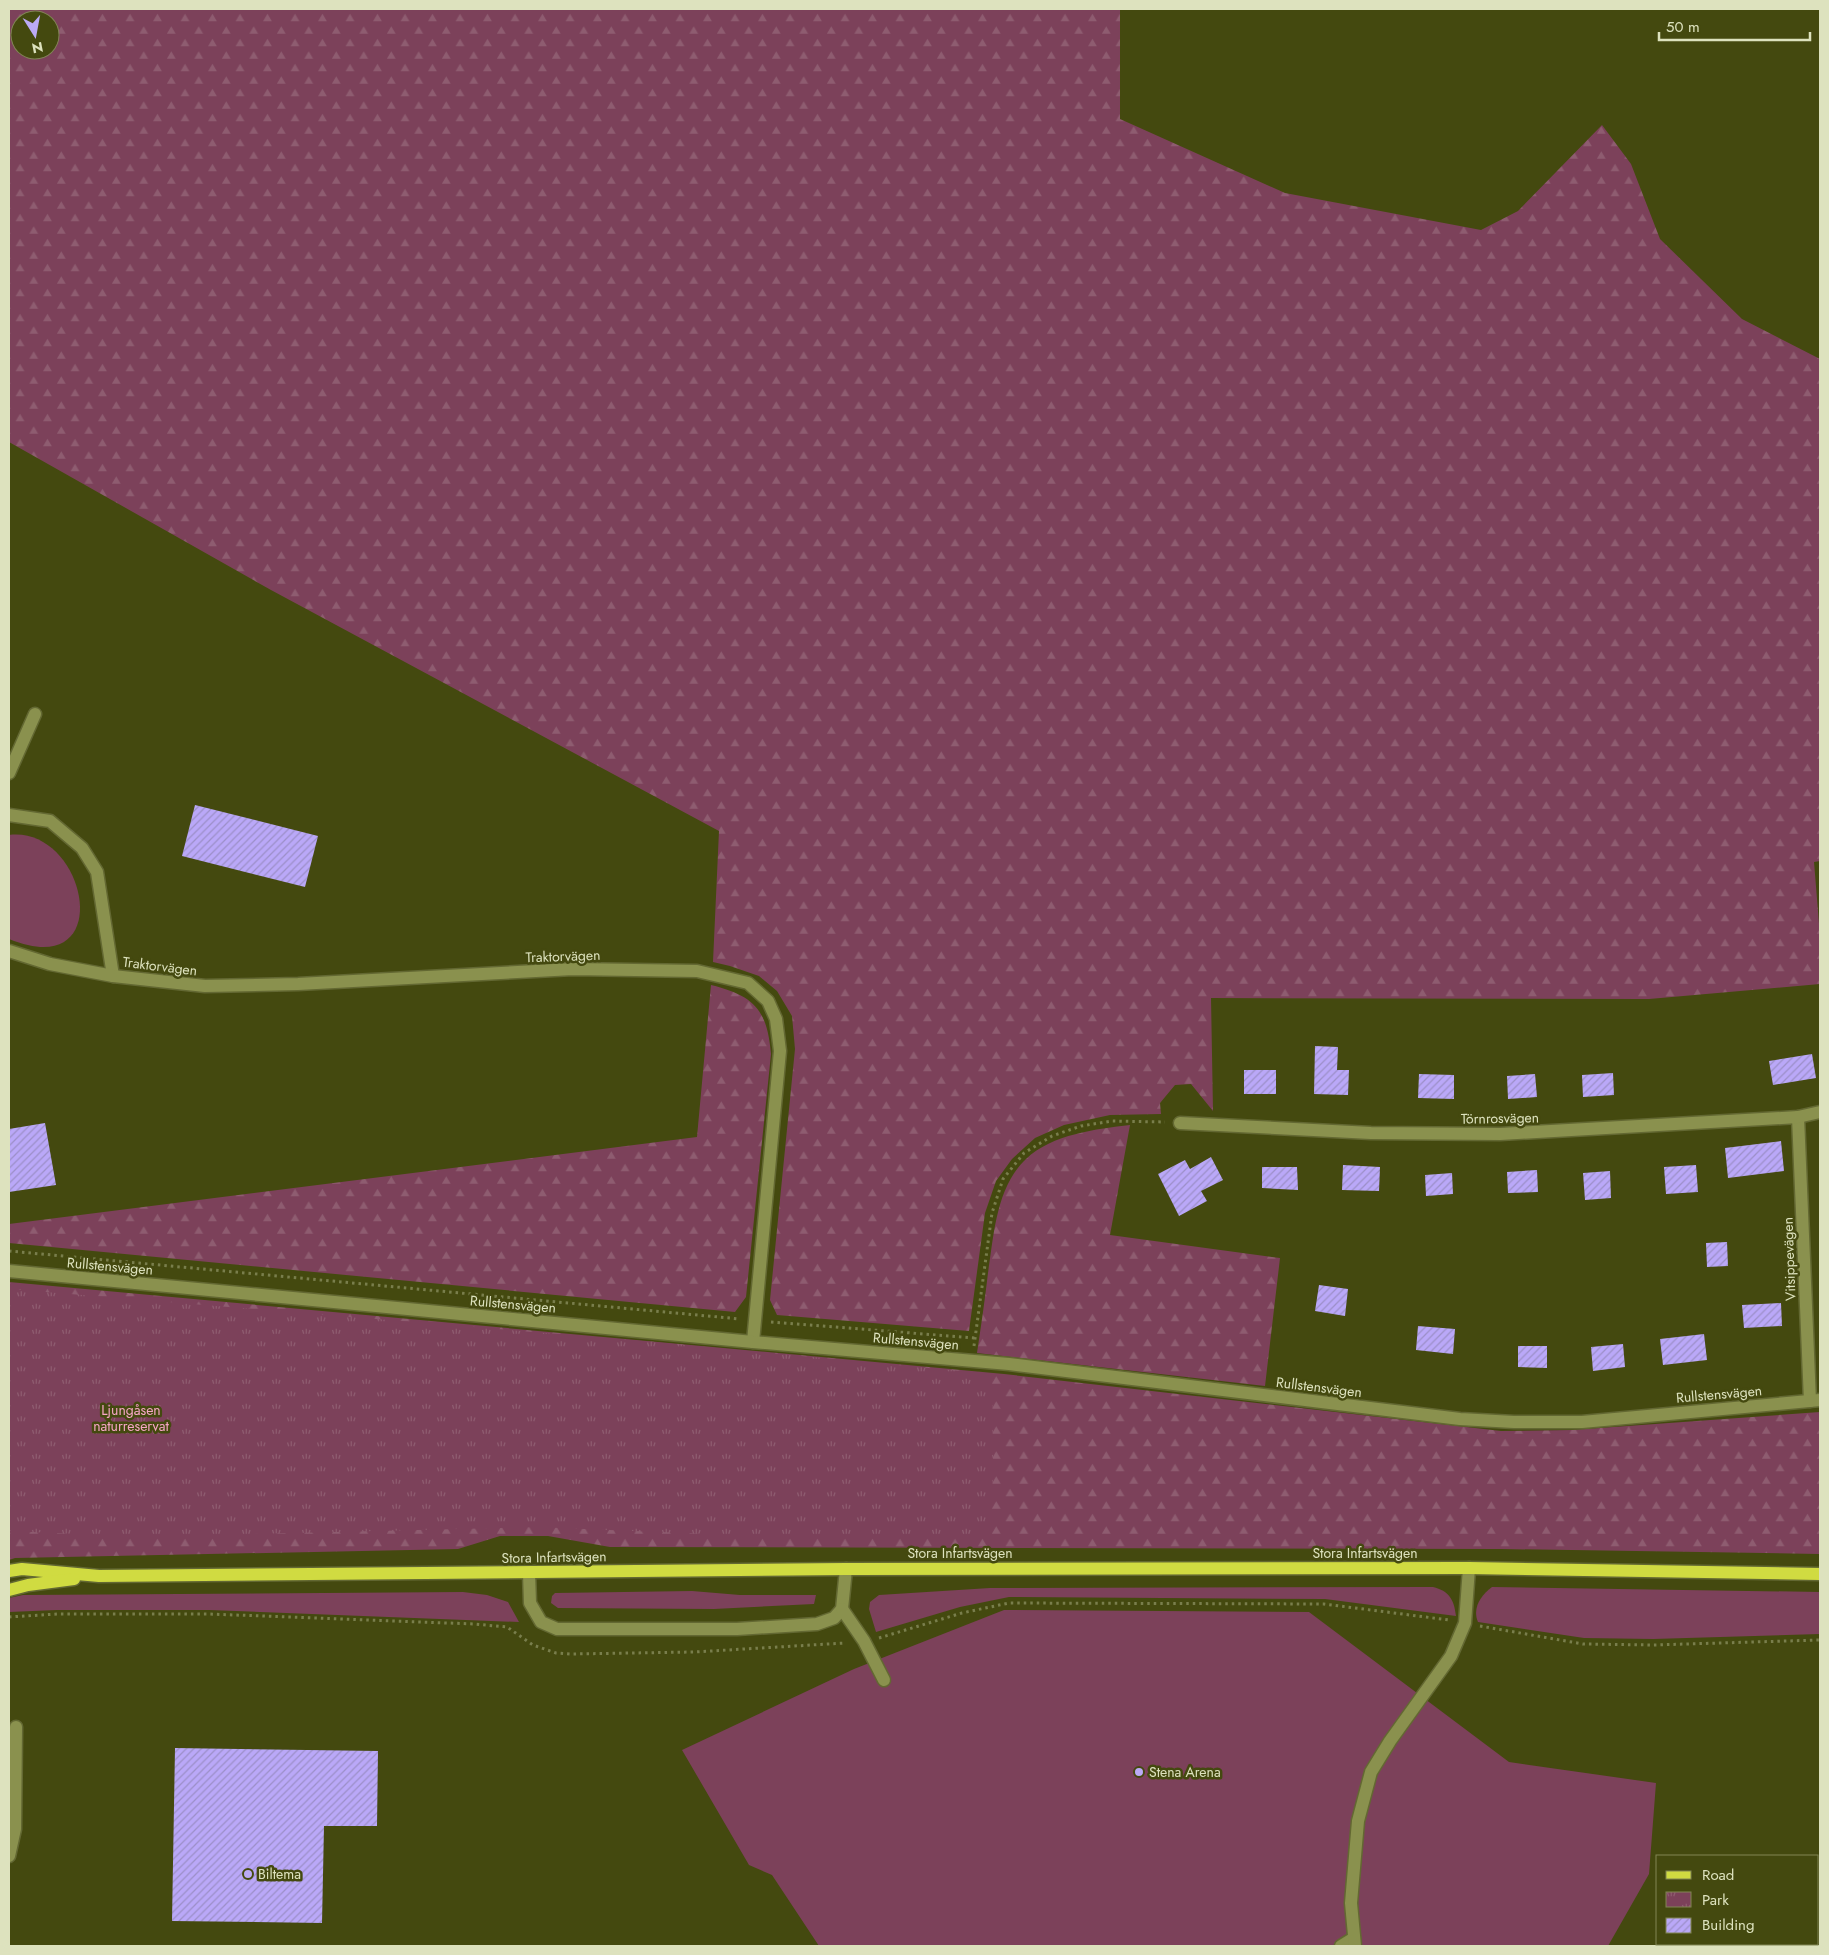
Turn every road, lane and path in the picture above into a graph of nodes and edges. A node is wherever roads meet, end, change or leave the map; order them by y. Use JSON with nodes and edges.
{"nodes":[{"id":1,"x":35,"y":714,"type":"dead end"},
{"id":2,"x":9,"y":773,"type":"edge"},
{"id":3,"x":9,"y":815,"type":"edge"},
{"id":4,"x":9,"y":951,"type":"edge"},
{"id":5,"x":113,"y":976,"type":"junction"},
{"id":6,"x":1820,"y":1112,"type":"edge"},
{"id":7,"x":1798,"y":1117,"type":"junction"},
{"id":8,"x":1180,"y":1123,"type":"joint"},
{"id":9,"x":9,"y":1251,"type":"edge"},
{"id":10,"x":9,"y":1272,"type":"edge"},
{"id":11,"x":755,"y":1320,"type":"junction"},
{"id":12,"x":975,"y":1338,"type":"junction"},
{"id":13,"x":753,"y":1342,"type":"junction"},
{"id":14,"x":972,"y":1361,"type":"junction"},
{"id":15,"x":1815,"y":1400,"type":"edge"},
{"id":16,"x":1469,"y":1568,"type":"junction"},
{"id":17,"x":846,"y":1569,"type":"junction"},
{"id":18,"x":9,"y":1571,"type":"edge"},
{"id":19,"x":529,"y":1572,"type":"junction"},
{"id":20,"x":1820,"y":1574,"type":"edge"},
{"id":21,"x":99,"y":1576,"type":"junction"},
{"id":22,"x":9,"y":1590,"type":"edge"},
{"id":23,"x":842,"y":1609,"type":"junction"},
{"id":24,"x":9,"y":1617,"type":"edge"},
{"id":25,"x":1465,"y":1623,"type":"junction"},
{"id":26,"x":1820,"y":1640,"type":"edge"},
{"id":27,"x":864,"y":1642,"type":"junction"},
{"id":28,"x":884,"y":1680,"type":"dead end"},
{"id":29,"x":16,"y":1727,"type":"dead end"},
{"id":30,"x":9,"y":1856,"type":"edge"},
{"id":31,"x":1355,"y":1942,"type":"edge"},
{"id":32,"x":1340,"y":1946,"type":"edge"}],
"edges":[{"from":1,"to":2,"type":"street"},
{"from":3,"to":5,"type":"street"},
{"from":4,"to":5,"type":"street","name":"Traktorvägen"},
{"from":5,"to":11,"type":"street","name":"Traktorvägen"},
{"from":6,"to":7,"type":"street","name":"Törnrosvägen"},
{"from":7,"to":8,"type":"street","name":"Törnrosvägen"},
{"from":7,"to":15,"type":"street","name":"Vitsippevägen"},
{"from":8,"to":12,"type":"path"},
{"from":9,"to":11,"type":"path"},
{"from":10,"to":13,"type":"street","name":"Rullstensvägen"},
{"from":11,"to":12,"type":"path"},
{"from":11,"to":13,"type":"street","name":"Traktorvägen"},
{"from":12,"to":14,"type":"path"},
{"from":13,"to":14,"type":"street","name":"Rullstensvägen"},
{"from":14,"to":15,"type":"street","name":"Rullstensvägen"},
{"from":16,"to":17,"type":"main road","name":"Stora Infartsvägen"},
{"from":16,"to":20,"type":"main road","name":"Stora Infartsvägen"},
{"from":16,"to":25,"type":"street"},
{"from":17,"to":19,"type":"main road","name":"Stora Infartsvägen"},
{"from":17,"to":23,"type":"street"},
{"from":18,"to":21,"type":"main road","name":"Stora Infartsvägen"},
{"from":19,"to":21,"type":"main road","name":"Stora Infartsvägen"},
{"from":19,"to":23,"type":"street"},
{"from":21,"to":22,"type":"main road","name":"Stora Infartsvägen"},
{"from":23,"to":27,"type":"street"},
{"from":24,"to":27,"type":"path"},
{"from":25,"to":26,"type":"path"},
{"from":25,"to":27,"type":"path"},
{"from":25,"to":31,"type":"street"},
{"from":27,"to":28,"type":"street"},
{"from":29,"to":30,"type":"street"},
{"from":31,"to":32,"type":"street"}]}
